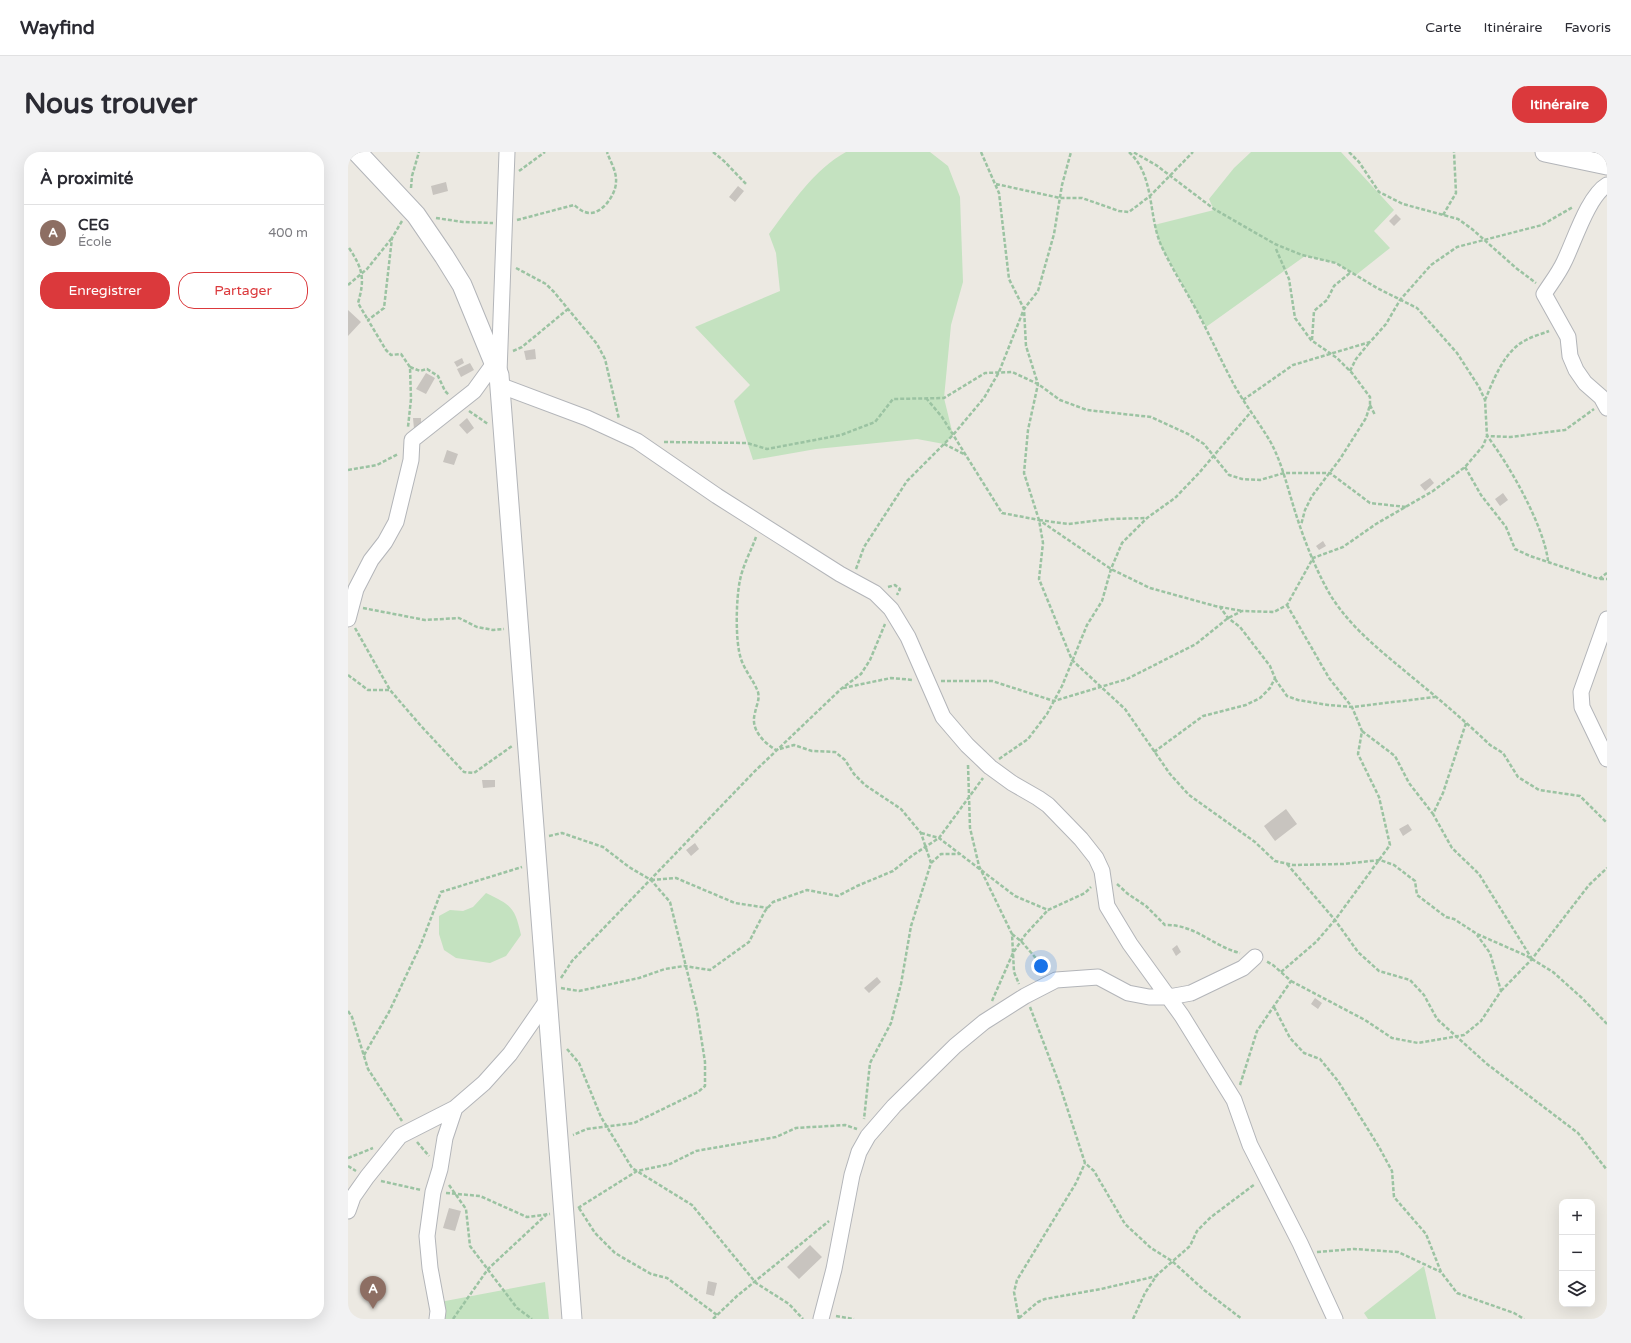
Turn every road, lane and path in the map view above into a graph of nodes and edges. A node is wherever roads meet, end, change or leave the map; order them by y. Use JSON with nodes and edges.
{"nodes":[{"id":1,"x":357,"y":152,"type":"edge"},
{"id":2,"x":419,"y":152,"type":"edge"},
{"id":3,"x":507,"y":152,"type":"edge"},
{"id":4,"x":545,"y":152,"type":"edge"},
{"id":5,"x":607,"y":152,"type":"edge"},
{"id":6,"x":713,"y":152,"type":"edge"},
{"id":7,"x":981,"y":152,"type":"edge"},
{"id":8,"x":1071,"y":152,"type":"edge"},
{"id":9,"x":1129,"y":152,"type":"edge"},
{"id":10,"x":1134,"y":152,"type":"edge"},
{"id":11,"x":1193,"y":152,"type":"edge"},
{"id":12,"x":1349,"y":152,"type":"edge"},
{"id":13,"x":1454,"y":152,"type":"edge"},
{"id":14,"x":1545,"y":152,"type":"edge"},
{"id":15,"x":1607,"y":165,"type":"edge"},
{"id":16,"x":1169,"y":175,"type":"junction"},
{"id":17,"x":506,"y":181,"type":"junction"},
{"id":18,"x":995,"y":184,"type":"junction"},
{"id":19,"x":747,"y":185,"type":"dead end"},
{"id":20,"x":1607,"y":185,"type":"edge"},
{"id":21,"x":1150,"y":196,"type":"junction"},
{"id":22,"x":1060,"y":198,"type":"junction"},
{"id":23,"x":1574,"y":206,"type":"dead end"},
{"id":24,"x":412,"y":212,"type":"junction"},
{"id":25,"x":1443,"y":215,"type":"junction"},
{"id":26,"x":505,"y":223,"type":"junction"},
{"id":27,"x":392,"y":238,"type":"junction"},
{"id":28,"x":1485,"y":240,"type":"junction"},
{"id":29,"x":349,"y":248,"type":"dead end"},
{"id":30,"x":1276,"y":250,"type":"dead end"},
{"id":31,"x":504,"y":261,"type":"junction"},
{"id":32,"x":362,"y":272,"type":"junction"},
{"id":33,"x":1351,"y":272,"type":"junction"},
{"id":34,"x":348,"y":285,"type":"edge"},
{"id":35,"x":1544,"y":294,"type":"junction"},
{"id":36,"x":1400,"y":300,"type":"junction"},
{"id":37,"x":1024,"y":309,"type":"junction"},
{"id":38,"x":568,"y":310,"type":"junction"},
{"id":39,"x":368,"y":320,"type":"junction"},
{"id":40,"x":1562,"y":326,"type":"junction"},
{"id":41,"x":1312,"y":340,"type":"junction"},
{"id":42,"x":1371,"y":341,"type":"junction"},
{"id":43,"x":1330,"y":353,"type":"junction"},
{"id":44,"x":498,"y":370,"type":"junction"},
{"id":45,"x":1350,"y":371,"type":"junction"},
{"id":46,"x":999,"y":372,"type":"junction"},
{"id":47,"x":1038,"y":384,"type":"junction"},
{"id":48,"x":926,"y":398,"type":"junction"},
{"id":49,"x":1243,"y":400,"type":"junction"},
{"id":50,"x":1485,"y":400,"type":"junction"},
{"id":51,"x":1370,"y":404,"type":"junction"},
{"id":52,"x":1605,"y":405,"type":"edge"},
{"id":53,"x":1250,"y":412,"type":"junction"},
{"id":54,"x":1375,"y":415,"type":"dead end"},
{"id":55,"x":624,"y":435,"type":"junction"},
{"id":56,"x":953,"y":435,"type":"junction"},
{"id":57,"x":1487,"y":436,"type":"junction"},
{"id":58,"x":412,"y":440,"type":"junction"},
{"id":59,"x":637,"y":441,"type":"junction"},
{"id":60,"x":944,"y":444,"type":"junction"},
{"id":61,"x":965,"y":454,"type":"junction"},
{"id":62,"x":1214,"y":455,"type":"junction"},
{"id":63,"x":1465,"y":467,"type":"junction"},
{"id":64,"x":348,"y":470,"type":"edge"},
{"id":65,"x":1284,"y":473,"type":"junction"},
{"id":66,"x":1330,"y":473,"type":"junction"},
{"id":67,"x":1406,"y":507,"type":"junction"},
{"id":68,"x":1147,"y":518,"type":"junction"},
{"id":69,"x":1039,"y":520,"type":"junction"},
{"id":70,"x":761,"y":524,"type":"junction"},
{"id":71,"x":1301,"y":526,"type":"junction"},
{"id":72,"x":1313,"y":558,"type":"junction"},
{"id":73,"x":1548,"y":561,"type":"junction"},
{"id":74,"x":1111,"y":569,"type":"junction"},
{"id":75,"x":1607,"y":573,"type":"edge"},
{"id":76,"x":1599,"y":579,"type":"junction"},
{"id":77,"x":1607,"y":579,"type":"edge"},
{"id":78,"x":852,"y":581,"type":"junction"},
{"id":79,"x":1287,"y":605,"type":"junction"},
{"id":80,"x":1220,"y":607,"type":"junction"},
{"id":81,"x":891,"y":609,"type":"junction"},
{"id":82,"x":1242,"y":611,"type":"junction"},
{"id":83,"x":349,"y":614,"type":"edge"},
{"id":84,"x":1228,"y":618,"type":"junction"},
{"id":85,"x":1607,"y":619,"type":"edge"},
{"id":86,"x":519,"y":628,"type":"junction"},
{"id":87,"x":1072,"y":660,"type":"junction"},
{"id":88,"x":348,"y":675,"type":"edge"},
{"id":89,"x":1275,"y":678,"type":"junction"},
{"id":90,"x":926,"y":681,"type":"junction"},
{"id":91,"x":1101,"y":686,"type":"junction"},
{"id":92,"x":841,"y":689,"type":"junction"},
{"id":93,"x":390,"y":690,"type":"junction"},
{"id":94,"x":1436,"y":697,"type":"junction"},
{"id":95,"x":1054,"y":701,"type":"junction"},
{"id":96,"x":1352,"y":707,"type":"junction"},
{"id":97,"x":1466,"y":723,"type":"junction"},
{"id":98,"x":1362,"y":731,"type":"junction"},
{"id":99,"x":527,"y":735,"type":"junction"},
{"id":100,"x":967,"y":745,"type":"junction"},
{"id":101,"x":776,"y":750,"type":"junction"},
{"id":102,"x":1154,"y":752,"type":"junction"},
{"id":103,"x":1607,"y":759,"type":"edge"},
{"id":104,"x":990,"y":767,"type":"junction"},
{"id":105,"x":970,"y":796,"type":"junction"},
{"id":106,"x":1433,"y":814,"type":"junction"},
{"id":107,"x":1607,"y":823,"type":"edge"},
{"id":108,"x":535,"y":838,"type":"junction"},
{"id":109,"x":926,"y":846,"type":"junction"},
{"id":110,"x":960,"y":854,"type":"dead end"},
{"id":111,"x":1380,"y":860,"type":"junction"},
{"id":112,"x":931,"y":863,"type":"junction"},
{"id":113,"x":536,"y":864,"type":"junction"},
{"id":114,"x":1287,"y":864,"type":"junction"},
{"id":115,"x":1607,"y":868,"type":"edge"},
{"id":116,"x":651,"y":880,"type":"junction"},
{"id":117,"x":768,"y":908,"type":"junction"},
{"id":118,"x":1048,"y":910,"type":"dead end"},
{"id":119,"x":1335,"y":920,"type":"junction"},
{"id":120,"x":1012,"y":934,"type":"junction"},
{"id":121,"x":1476,"y":934,"type":"junction"},
{"id":122,"x":1021,"y":941,"type":"junction"},
{"id":123,"x":1013,"y":953,"type":"junction"},
{"id":124,"x":1255,"y":958,"type":"dead end"},
{"id":125,"x":1532,"y":959,"type":"junction"},
{"id":126,"x":684,"y":966,"type":"junction"},
{"id":127,"x":1281,"y":972,"type":"dead end"},
{"id":128,"x":1056,"y":980,"type":"junction"},
{"id":129,"x":1291,"y":981,"type":"dead end"},
{"id":130,"x":1501,"y":991,"type":"junction"},
{"id":131,"x":551,"y":993,"type":"junction"},
{"id":132,"x":1025,"y":996,"type":"junction"},
{"id":133,"x":1169,"y":997,"type":"junction"},
{"id":134,"x":1274,"y":1007,"type":"dead end"},
{"id":135,"x":984,"y":1022,"type":"junction"},
{"id":136,"x":1607,"y":1024,"type":"edge"},
{"id":137,"x":1457,"y":1037,"type":"junction"},
{"id":138,"x":564,"y":1046,"type":"dead end"},
{"id":139,"x":364,"y":1055,"type":"dead end"},
{"id":140,"x":455,"y":1108,"type":"junction"},
{"id":141,"x":607,"y":1126,"type":"junction"},
{"id":142,"x":864,"y":1126,"type":"dead end"},
{"id":143,"x":864,"y":1132,"type":"dead end"},
{"id":144,"x":558,"y":1140,"type":"junction"},
{"id":145,"x":1085,"y":1163,"type":"junction"},
{"id":146,"x":348,"y":1166,"type":"edge"},
{"id":147,"x":1607,"y":1170,"type":"edge"},
{"id":148,"x":637,"y":1171,"type":"junction"},
{"id":149,"x":1264,"y":1173,"type":"junction"},
{"id":150,"x":367,"y":1177,"type":"junction"},
{"id":151,"x":433,"y":1192,"type":"junction"},
{"id":152,"x":846,"y":1207,"type":"junction"},
{"id":153,"x":348,"y":1211,"type":"edge"},
{"id":154,"x":563,"y":1211,"type":"junction"},
{"id":155,"x":1305,"y":1252,"type":"junction"},
{"id":156,"x":1172,"y":1261,"type":"junction"},
{"id":157,"x":1441,"y":1272,"type":"junction"},
{"id":158,"x":1157,"y":1275,"type":"junction"},
{"id":159,"x":756,"y":1283,"type":"junction"},
{"id":160,"x":717,"y":1314,"type":"junction"},
{"id":161,"x":822,"y":1317,"type":"edge"},
{"id":162,"x":437,"y":1319,"type":"edge"},
{"id":163,"x":453,"y":1319,"type":"edge"},
{"id":164,"x":572,"y":1319,"type":"edge"},
{"id":165,"x":713,"y":1319,"type":"edge"},
{"id":166,"x":803,"y":1319,"type":"edge"},
{"id":167,"x":854,"y":1319,"type":"edge"},
{"id":168,"x":1019,"y":1319,"type":"edge"},
{"id":169,"x":1133,"y":1319,"type":"edge"},
{"id":170,"x":1242,"y":1319,"type":"edge"},
{"id":171,"x":1335,"y":1319,"type":"edge"},
{"id":172,"x":1524,"y":1319,"type":"edge"}],
"edges":[{"from":1,"to":24,"type":"street"},
{"from":2,"to":24,"type":"path"},
{"from":3,"to":17,"type":"street"},
{"from":4,"to":17,"type":"path"},
{"from":5,"to":26,"type":"path"},
{"from":6,"to":19,"type":"path"},
{"from":7,"to":18,"type":"path"},
{"from":8,"to":22,"type":"path"},
{"from":9,"to":21,"type":"path"},
{"from":10,"to":16,"type":"path"},
{"from":11,"to":16,"type":"path"},
{"from":12,"to":25,"type":"path"},
{"from":13,"to":25,"type":"path"},
{"from":14,"to":15,"type":"street"},
{"from":16,"to":21,"type":"path"},
{"from":16,"to":33,"type":"path"},
{"from":17,"to":26,"type":"street"},
{"from":18,"to":22,"type":"path"},
{"from":18,"to":37,"type":"path"},
{"from":20,"to":35,"type":"street"},
{"from":21,"to":22,"type":"path"},
{"from":21,"to":49,"type":"path"},
{"from":22,"to":37,"type":"path"},
{"from":23,"to":28,"type":"path"},
{"from":24,"to":26,"type":"path"},
{"from":24,"to":27,"type":"path"},
{"from":24,"to":44,"type":"street"},
{"from":25,"to":28,"type":"path"},
{"from":26,"to":31,"type":"street"},
{"from":27,"to":32,"type":"path"},
{"from":27,"to":39,"type":"path"},
{"from":28,"to":35,"type":"path"},
{"from":28,"to":36,"type":"path"},
{"from":29,"to":32,"type":"path"},
{"from":30,"to":41,"type":"path"},
{"from":31,"to":38,"type":"path"},
{"from":31,"to":44,"type":"street"},
{"from":32,"to":34,"type":"path"},
{"from":32,"to":39,"type":"path"},
{"from":33,"to":36,"type":"path"},
{"from":33,"to":41,"type":"path"},
{"from":35,"to":40,"type":"street"},
{"from":36,"to":42,"type":"path"},
{"from":36,"to":50,"type":"path"},
{"from":37,"to":46,"type":"path"},
{"from":37,"to":47,"type":"path"},
{"from":38,"to":44,"type":"path"},
{"from":38,"to":55,"type":"path"},
{"from":39,"to":58,"type":"path"},
{"from":40,"to":50,"type":"path"},
{"from":40,"to":52,"type":"street"},
{"from":41,"to":43,"type":"path"},
{"from":42,"to":43,"type":"path"},
{"from":42,"to":45,"type":"path"},
{"from":43,"to":45,"type":"path"},
{"from":43,"to":49,"type":"path"},
{"from":44,"to":55,"type":"street"},
{"from":44,"to":58,"type":"street"},
{"from":44,"to":86,"type":"street"},
{"from":45,"to":51,"type":"path"},
{"from":46,"to":47,"type":"path"},
{"from":46,"to":48,"type":"path"},
{"from":46,"to":56,"type":"path"},
{"from":47,"to":62,"type":"path"},
{"from":47,"to":69,"type":"path"},
{"from":48,"to":56,"type":"path"},
{"from":48,"to":59,"type":"path"},
{"from":49,"to":53,"type":"path"},
{"from":50,"to":57,"type":"path"},
{"from":51,"to":54,"type":"path"},
{"from":51,"to":66,"type":"path"},
{"from":52,"to":57,"type":"path"},
{"from":53,"to":62,"type":"path"},
{"from":53,"to":65,"type":"path"},
{"from":55,"to":59,"type":"street"},
{"from":56,"to":60,"type":"path"},
{"from":56,"to":61,"type":"path"},
{"from":57,"to":63,"type":"path"},
{"from":57,"to":73,"type":"path"},
{"from":58,"to":64,"type":"path"},
{"from":58,"to":83,"type":"street"},
{"from":59,"to":70,"type":"street"},
{"from":60,"to":61,"type":"path"},
{"from":60,"to":78,"type":"path"},
{"from":61,"to":69,"type":"path"},
{"from":62,"to":65,"type":"path"},
{"from":62,"to":68,"type":"path"},
{"from":63,"to":67,"type":"path"},
{"from":63,"to":73,"type":"path"},
{"from":65,"to":66,"type":"path"},
{"from":65,"to":71,"type":"path"},
{"from":66,"to":67,"type":"path"},
{"from":66,"to":71,"type":"path"},
{"from":67,"to":72,"type":"path"},
{"from":68,"to":69,"type":"path"},
{"from":68,"to":74,"type":"path"},
{"from":69,"to":74,"type":"path"},
{"from":69,"to":87,"type":"path"},
{"from":70,"to":78,"type":"street"},
{"from":70,"to":101,"type":"path"},
{"from":71,"to":72,"type":"path"},
{"from":72,"to":79,"type":"path"},
{"from":72,"to":94,"type":"path"},
{"from":73,"to":76,"type":"path"},
{"from":74,"to":80,"type":"path"},
{"from":74,"to":87,"type":"path"},
{"from":75,"to":76,"type":"path"},
{"from":76,"to":77,"type":"path"},
{"from":78,"to":81,"type":"street"},
{"from":79,"to":82,"type":"path"},
{"from":79,"to":96,"type":"path"},
{"from":80,"to":82,"type":"path"},
{"from":80,"to":84,"type":"path"},
{"from":81,"to":90,"type":"street"},
{"from":81,"to":92,"type":"path"},
{"from":82,"to":84,"type":"path"},
{"from":83,"to":86,"type":"path"},
{"from":83,"to":93,"type":"path"},
{"from":84,"to":89,"type":"path"},
{"from":84,"to":91,"type":"path"},
{"from":85,"to":103,"type":"street"},
{"from":86,"to":99,"type":"street"},
{"from":87,"to":91,"type":"path"},
{"from":87,"to":95,"type":"path"},
{"from":88,"to":93,"type":"path"},
{"from":89,"to":96,"type":"path"},
{"from":89,"to":102,"type":"path"},
{"from":90,"to":92,"type":"path"},
{"from":90,"to":95,"type":"path"},
{"from":90,"to":100,"type":"street"},
{"from":91,"to":95,"type":"path"},
{"from":91,"to":102,"type":"path"},
{"from":92,"to":101,"type":"path"},
{"from":93,"to":99,"type":"path"},
{"from":94,"to":96,"type":"path"},
{"from":94,"to":97,"type":"path"},
{"from":95,"to":104,"type":"path"},
{"from":96,"to":98,"type":"path"},
{"from":97,"to":106,"type":"path"},
{"from":97,"to":107,"type":"path"},
{"from":98,"to":106,"type":"path"},
{"from":98,"to":111,"type":"path"},
{"from":99,"to":108,"type":"street"},
{"from":100,"to":104,"type":"street"},
{"from":100,"to":105,"type":"path"},
{"from":101,"to":109,"type":"path"},
{"from":101,"to":116,"type":"path"},
{"from":102,"to":114,"type":"path"},
{"from":104,"to":105,"type":"path"},
{"from":104,"to":133,"type":"street"},
{"from":105,"to":109,"type":"path"},
{"from":105,"to":120,"type":"path"},
{"from":106,"to":125,"type":"path"},
{"from":108,"to":113,"type":"street"},
{"from":108,"to":116,"type":"path"},
{"from":109,"to":112,"type":"path"},
{"from":109,"to":117,"type":"path"},
{"from":110,"to":112,"type":"path"},
{"from":111,"to":114,"type":"path"},
{"from":111,"to":119,"type":"path"},
{"from":111,"to":121,"type":"path"},
{"from":112,"to":142,"type":"path"},
{"from":113,"to":131,"type":"street"},
{"from":113,"to":139,"type":"path"},
{"from":114,"to":119,"type":"path"},
{"from":115,"to":125,"type":"path"},
{"from":116,"to":117,"type":"path"},
{"from":116,"to":126,"type":"path"},
{"from":116,"to":131,"type":"path"},
{"from":117,"to":126,"type":"path"},
{"from":118,"to":122,"type":"path"},
{"from":119,"to":127,"type":"path"},
{"from":119,"to":137,"type":"path"},
{"from":120,"to":122,"type":"path"},
{"from":120,"to":123,"type":"path"},
{"from":121,"to":125,"type":"path"},
{"from":121,"to":130,"type":"path"},
{"from":122,"to":123,"type":"path"},
{"from":122,"to":128,"type":"path"},
{"from":123,"to":132,"type":"path"},
{"from":123,"to":135,"type":"path"},
{"from":124,"to":133,"type":"street"},
{"from":125,"to":130,"type":"path"},
{"from":125,"to":136,"type":"path"},
{"from":126,"to":131,"type":"path"},
{"from":126,"to":141,"type":"path"},
{"from":128,"to":132,"type":"street"},
{"from":128,"to":133,"type":"street"},
{"from":129,"to":137,"type":"path"},
{"from":130,"to":137,"type":"path"},
{"from":131,"to":140,"type":"street"},
{"from":131,"to":144,"type":"street"},
{"from":132,"to":135,"type":"street"},
{"from":132,"to":145,"type":"path"},
{"from":133,"to":149,"type":"street"},
{"from":134,"to":157,"type":"path"},
{"from":135,"to":152,"type":"street"},
{"from":137,"to":147,"type":"path"},
{"from":138,"to":141,"type":"path"},
{"from":140,"to":150,"type":"street"},
{"from":140,"to":151,"type":"street"},
{"from":141,"to":144,"type":"path"},
{"from":141,"to":148,"type":"path"},
{"from":143,"to":148,"type":"path"},
{"from":144,"to":154,"type":"street"},
{"from":145,"to":156,"type":"path"},
{"from":145,"to":168,"type":"path"},
{"from":146,"to":150,"type":"path"},
{"from":148,"to":154,"type":"path"},
{"from":148,"to":159,"type":"path"},
{"from":149,"to":155,"type":"street"},
{"from":149,"to":156,"type":"path"},
{"from":150,"to":151,"type":"path"},
{"from":150,"to":153,"type":"street"},
{"from":151,"to":154,"type":"path"},
{"from":151,"to":162,"type":"street"},
{"from":152,"to":159,"type":"path"},
{"from":152,"to":161,"type":"street"},
{"from":154,"to":160,"type":"path"},
{"from":154,"to":163,"type":"path"},
{"from":154,"to":164,"type":"street"},
{"from":155,"to":157,"type":"path"},
{"from":155,"to":171,"type":"street"},
{"from":156,"to":158,"type":"path"},
{"from":156,"to":170,"type":"path"},
{"from":157,"to":172,"type":"path"},
{"from":158,"to":168,"type":"path"},
{"from":158,"to":169,"type":"path"},
{"from":159,"to":160,"type":"path"},
{"from":159,"to":166,"type":"path"},
{"from":160,"to":165,"type":"path"},
{"from":161,"to":167,"type":"path"}]}
